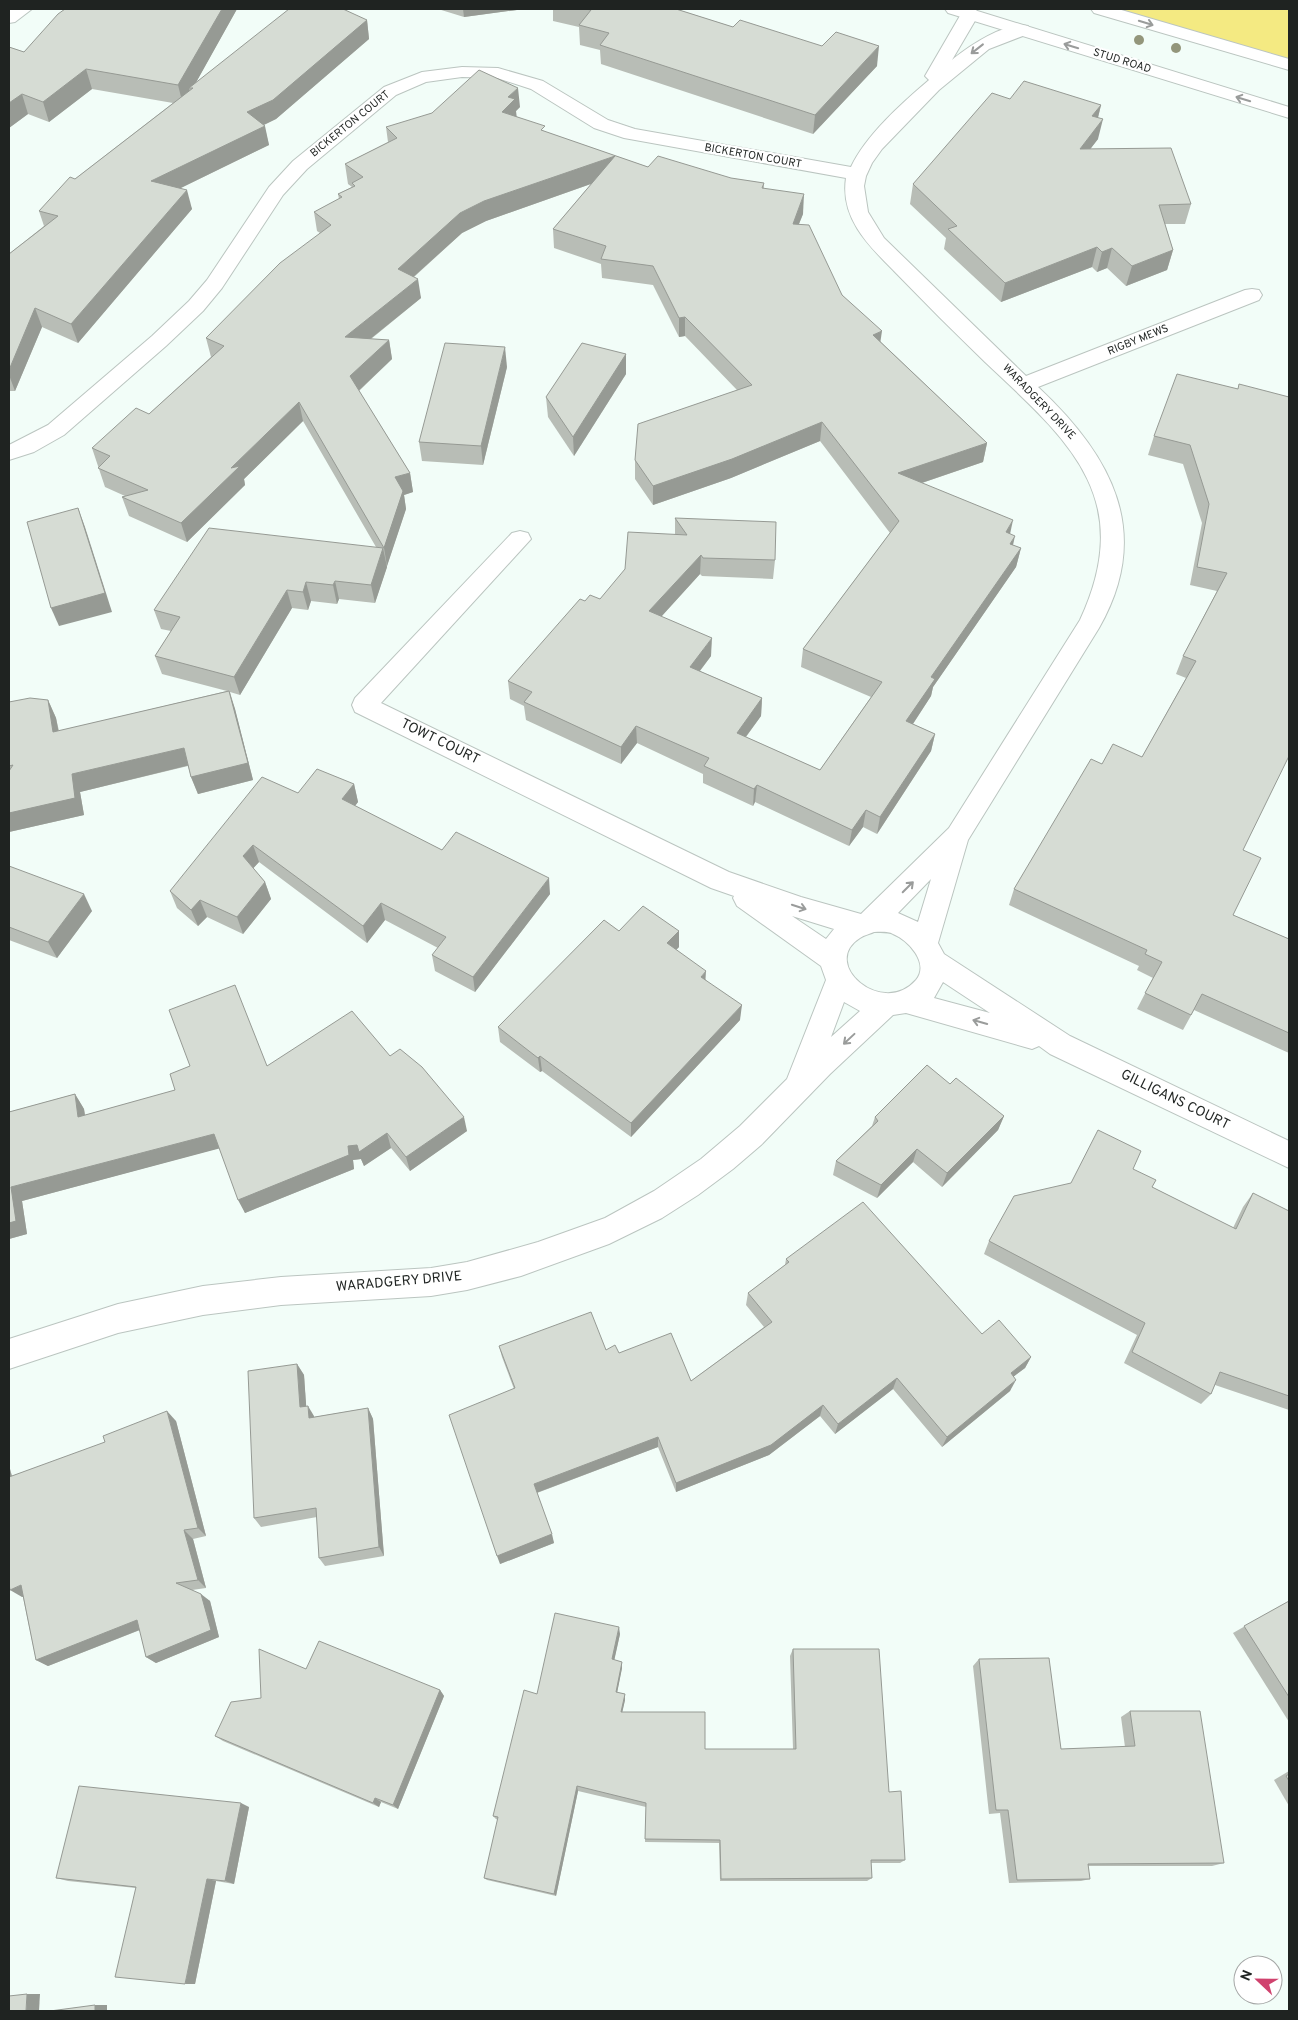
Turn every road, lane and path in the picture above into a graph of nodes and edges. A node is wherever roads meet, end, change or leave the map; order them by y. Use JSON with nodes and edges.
{"nodes":[{"id":1,"x":23,"y":9,"type":"edge"},
{"id":2,"x":1100,"y":9,"type":"edge"},
{"id":3,"x":962,"y":11,"type":"edge"},
{"id":4,"x":9,"y":18,"type":"edge"},
{"id":5,"x":1022,"y":30,"type":"junction"},
{"id":6,"x":1289,"y":66,"type":"edge"},
{"id":7,"x":924,"y":93,"type":"junction"},
{"id":8,"x":1289,"y":113,"type":"edge"},
{"id":9,"x":857,"y":174,"type":"junction"},
{"id":10,"x":1252,"y":295,"type":"dead end"},
{"id":11,"x":1023,"y":385,"type":"junction"},
{"id":12,"x":9,"y":453,"type":"edge"},
{"id":13,"x":520,"y":540,"type":"dead end"},
{"id":14,"x":958,"y":835,"type":"junction"},
{"id":15,"x":720,"y":880,"type":"junction"},
{"id":16,"x":865,"y":923,"type":"junction"},
{"id":17,"x":929,"y":952,"type":"junction"},
{"id":18,"x":836,"y":970,"type":"junction"},
{"id":19,"x":896,"y":1004,"type":"junction"},
{"id":20,"x":1060,"y":1045,"type":"junction"},
{"id":21,"x":799,"y":1086,"type":"junction"},
{"id":22,"x":1289,"y":1155,"type":"edge"},
{"id":23,"x":9,"y":1354,"type":"edge"}],
"edges":[{"from":1,"to":4,"type":"main road"},
{"from":2,"to":6,"type":"main road","one_way":true},
{"from":3,"to":5,"type":"main road","name":"STUD ROAD"},
{"from":3,"to":7,"type":"main road"},
{"from":5,"to":7,"type":"main road","one_way":true},
{"from":8,"to":5,"type":"main road","name":"STUD ROAD","one_way":true},
{"from":7,"to":9,"type":"main road"},
{"from":9,"to":11,"type":"main road","name":"WARADGERY DRIVE"},
{"from":9,"to":12,"type":"main road","name":"BICKERTON COURT"},
{"from":10,"to":11,"type":"main road","name":"RIGBY MEWS"},
{"from":11,"to":14,"type":"main road","name":"WARADGERY DRIVE"},
{"from":13,"to":15,"type":"main road","name":"TOWT COURT"},
{"from":16,"to":14,"type":"main road","name":"WARADGERY DRIVE","one_way":true},
{"from":14,"to":17,"type":"main road","name":"WARADGERY DRIVE"},
{"from":15,"to":16,"type":"main road","name":"TOWT COURT","one_way":true},
{"from":15,"to":18,"type":"main road","name":"TOWT COURT"},
{"from":16,"to":17,"type":"main road"},
{"from":16,"to":18,"type":"main road"},
{"from":17,"to":19,"type":"main road"},
{"from":17,"to":20,"type":"main road","name":"GILLIGANS COURT"},
{"from":18,"to":19,"type":"main road"},
{"from":18,"to":21,"type":"main road","name":"WARADGERY DRIVE"},
{"from":20,"to":19,"type":"main road","name":"GILLIGANS COURT","one_way":true},
{"from":19,"to":21,"type":"main road","name":"WARADGERY DRIVE","one_way":true},
{"from":20,"to":22,"type":"main road","name":"GILLIGANS COURT"},
{"from":21,"to":23,"type":"main road","name":"WARADGERY DRIVE"}]}
